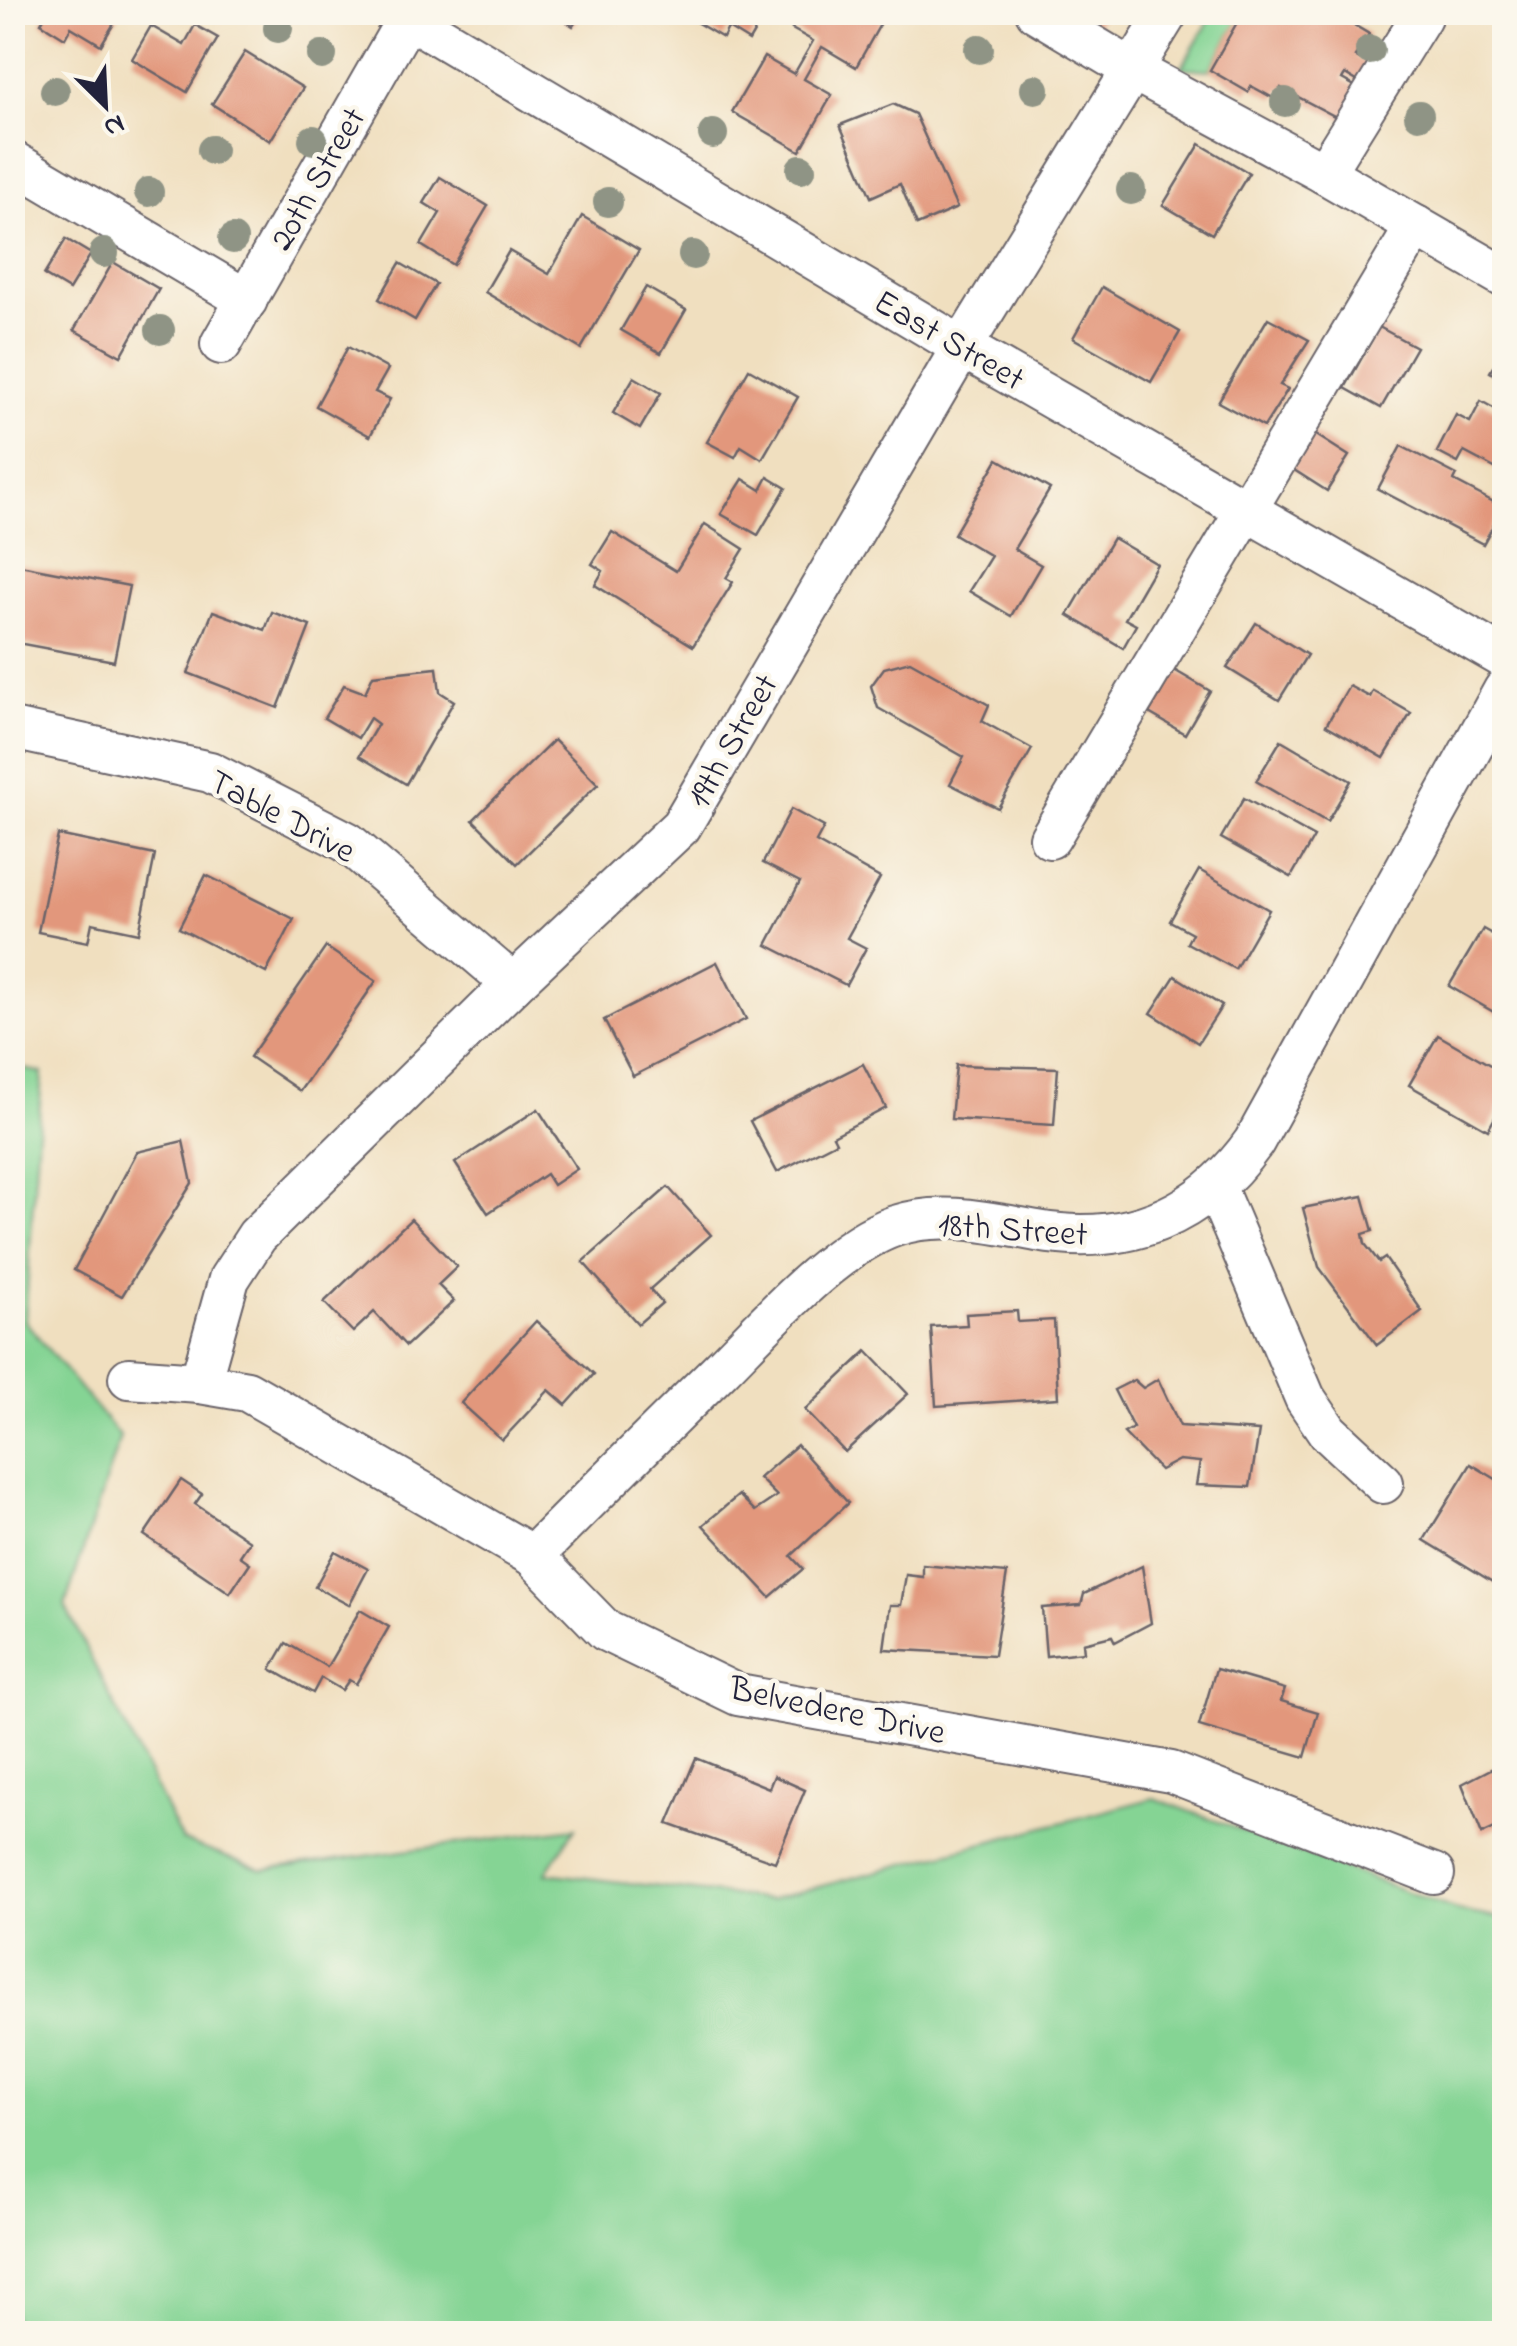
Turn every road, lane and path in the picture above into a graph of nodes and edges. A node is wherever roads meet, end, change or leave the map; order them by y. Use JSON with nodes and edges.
{"nodes":[{"id":1,"x":1036,"y":12,"type":"edge"},
{"id":2,"x":1168,"y":12,"type":"edge"},
{"id":3,"x":1414,"y":12,"type":"edge"},
{"id":4,"x":406,"y":14,"type":"edge"},
{"id":5,"x":1133,"y":70,"type":"junction"},
{"id":6,"x":12,"y":162,"type":"edge"},
{"id":7,"x":1324,"y":173,"type":"junction"},
{"id":8,"x":1416,"y":226,"type":"junction"},
{"id":9,"x":1504,"y":277,"type":"edge"},
{"id":10,"x":247,"y":300,"type":"junction"},
{"id":11,"x":221,"y":344,"type":"dead end"},
{"id":12,"x":962,"y":347,"type":"junction"},
{"id":13,"x":1245,"y":510,"type":"junction"},
{"id":14,"x":1504,"y":658,"type":"edge"},
{"id":15,"x":1504,"y":690,"type":"edge"},
{"id":16,"x":12,"y":729,"type":"edge"},
{"id":17,"x":1050,"y":838,"type":"dead end"},
{"id":18,"x":513,"y":984,"type":"junction"},
{"id":19,"x":1215,"y":1186,"type":"junction"},
{"id":20,"x":129,"y":1378,"type":"dead end"},
{"id":21,"x":200,"y":1383,"type":"junction"},
{"id":22,"x":1383,"y":1483,"type":"dead end"},
{"id":23,"x":533,"y":1556,"type":"junction"},
{"id":24,"x":1434,"y":1874,"type":"dead end"}],
"edges":[{"from":1,"to":5,"type":"street"},
{"from":2,"to":5,"type":"street","name":"19th Street"},
{"from":3,"to":7,"type":"street"},
{"from":4,"to":10,"type":"street","name":"20th Street"},
{"from":4,"to":12,"type":"street","name":"East Street"},
{"from":5,"to":7,"type":"street"},
{"from":5,"to":12,"type":"street","name":"19th Street"},
{"from":6,"to":10,"type":"street"},
{"from":7,"to":8,"type":"street"},
{"from":8,"to":9,"type":"street"},
{"from":8,"to":13,"type":"street"},
{"from":10,"to":11,"type":"street","name":"20th Street"},
{"from":12,"to":13,"type":"street","name":"East Street"},
{"from":12,"to":18,"type":"street","name":"19th Street"},
{"from":13,"to":14,"type":"street","name":"East Street"},
{"from":13,"to":17,"type":"street"},
{"from":15,"to":19,"type":"street","name":"18th Street"},
{"from":16,"to":18,"type":"street","name":"Table Drive"},
{"from":18,"to":21,"type":"street","name":"19th Street"},
{"from":19,"to":22,"type":"street"},
{"from":19,"to":23,"type":"street","name":"18th Street"},
{"from":20,"to":21,"type":"street","name":"Belvedere Drive"},
{"from":21,"to":23,"type":"street","name":"Belvedere Drive"},
{"from":23,"to":24,"type":"street","name":"Belvedere Drive"}]}
